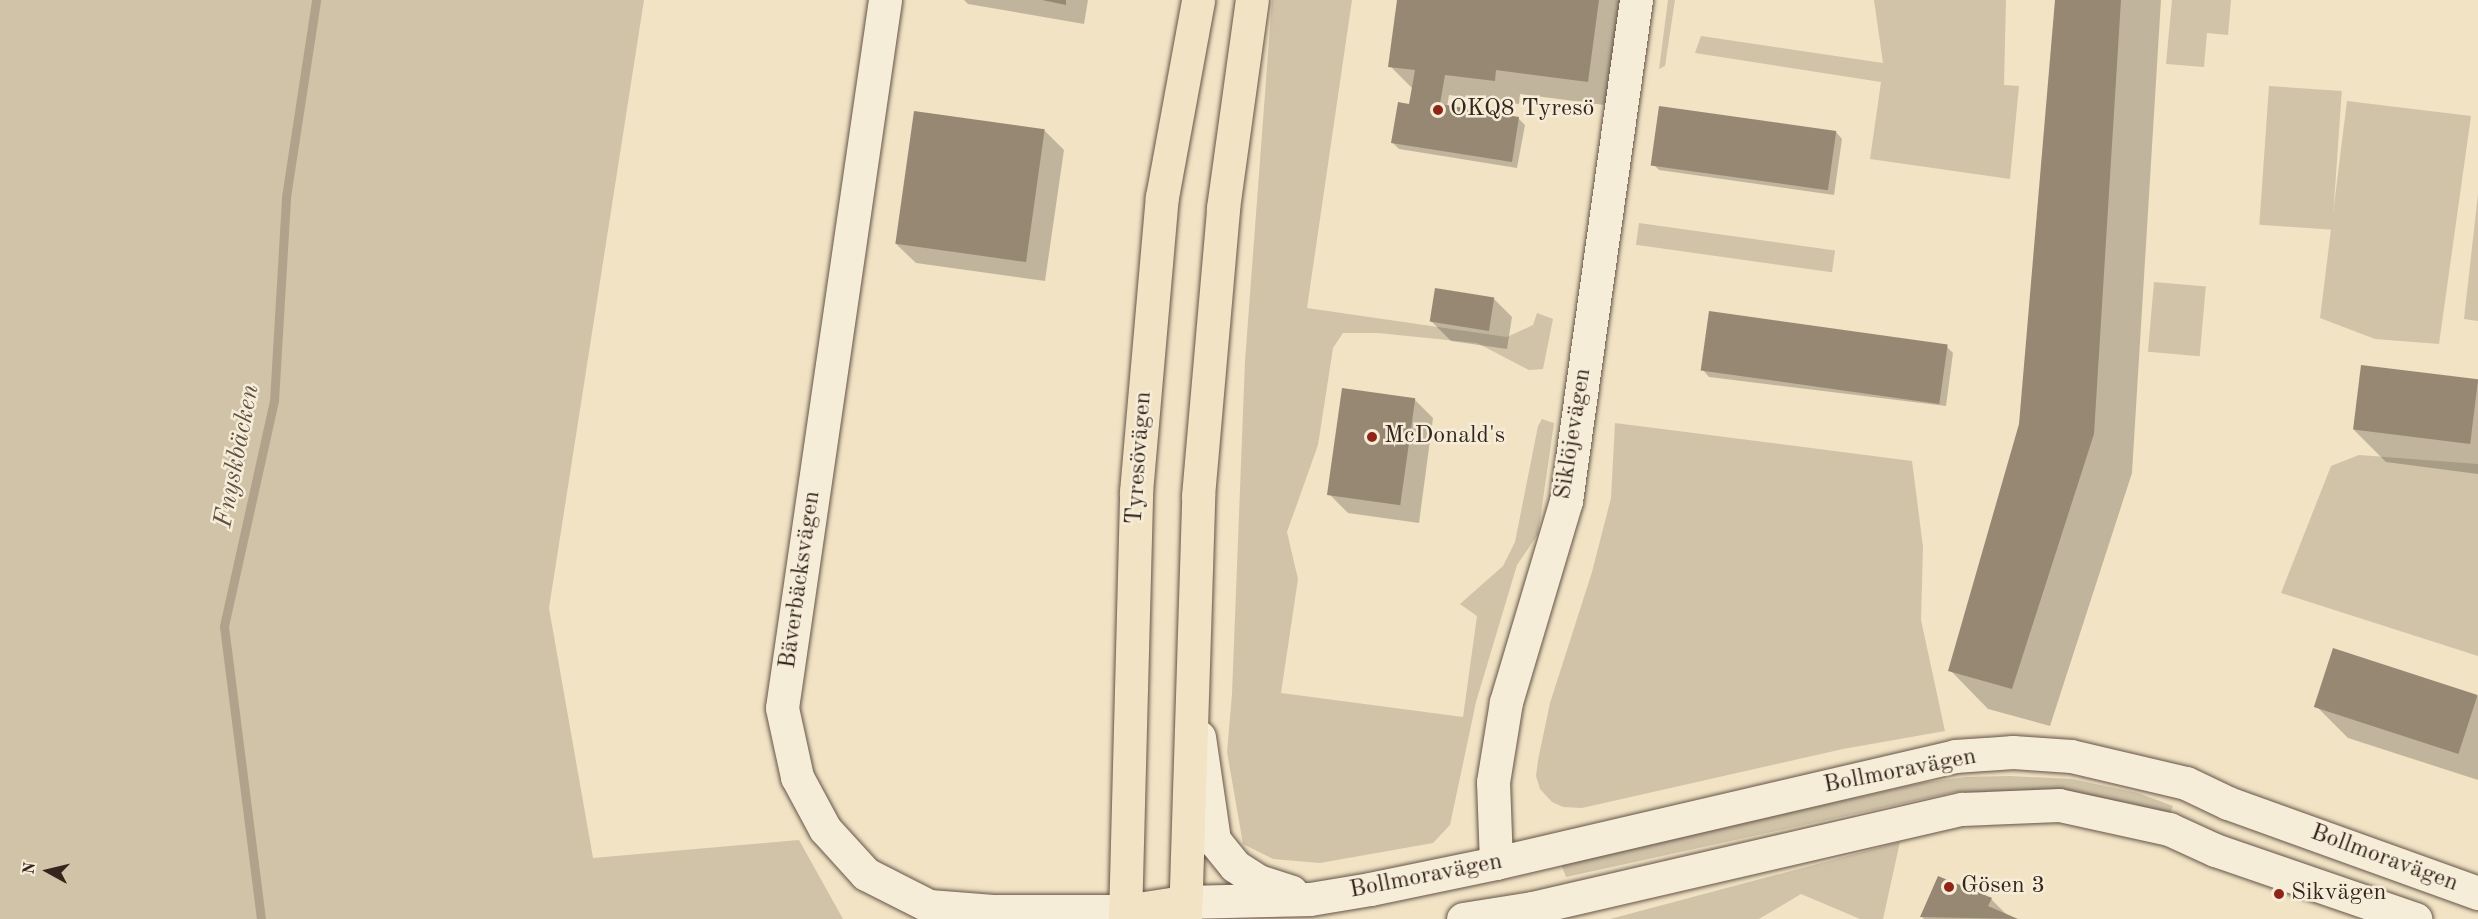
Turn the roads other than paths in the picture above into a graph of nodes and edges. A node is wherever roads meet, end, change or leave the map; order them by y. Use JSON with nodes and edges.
{"nodes":[{"id":1,"x":885,"y":0,"type":"edge"},
{"id":2,"x":1198,"y":0,"type":"edge"},
{"id":3,"x":1252,"y":0,"type":"edge"},
{"id":4,"x":1636,"y":0,"type":"edge"},
{"id":5,"x":1193,"y":691,"type":"junction"},
{"id":6,"x":2228,"y":803,"type":"junction"},
{"id":7,"x":2215,"y":850,"type":"junction"},
{"id":8,"x":1496,"y":863,"type":"junction"},
{"id":9,"x":2478,"y":893,"type":"edge"},
{"id":10,"x":1310,"y":899,"type":"junction"},
{"id":11,"x":1184,"y":910,"type":"edge"},
{"id":12,"x":1130,"y":917,"type":"edge"},
{"id":13,"x":1464,"y":919,"type":"edge"},
{"id":14,"x":2415,"y":919,"type":"edge"}],
"edges":[{"from":1,"to":12,"type":"street","name":"Bäverbäcksvägen"},
{"from":2,"to":12,"type":"main road","name":"Tyresövägen"},
{"from":3,"to":5,"type":"main road"},
{"from":4,"to":8,"type":"street","name":"Siklöjevägen"},
{"from":5,"to":10,"type":"street"},
{"from":5,"to":11,"type":"main road"},
{"from":6,"to":7,"type":"street"},
{"from":6,"to":8,"type":"street","name":"Bollmoravägen"},
{"from":6,"to":9,"type":"street","name":"Bollmoravägen"},
{"from":7,"to":13,"type":"street","name":"Bollmoravägen"},
{"from":7,"to":14,"type":"street","name":"Bollmoravägen"},
{"from":8,"to":10,"type":"street","name":"Bollmoravägen"},
{"from":8,"to":13,"type":"street"},
{"from":10,"to":11,"type":"street","name":"Bollmoravägen"},
{"from":11,"to":12,"type":"main road"}]}
